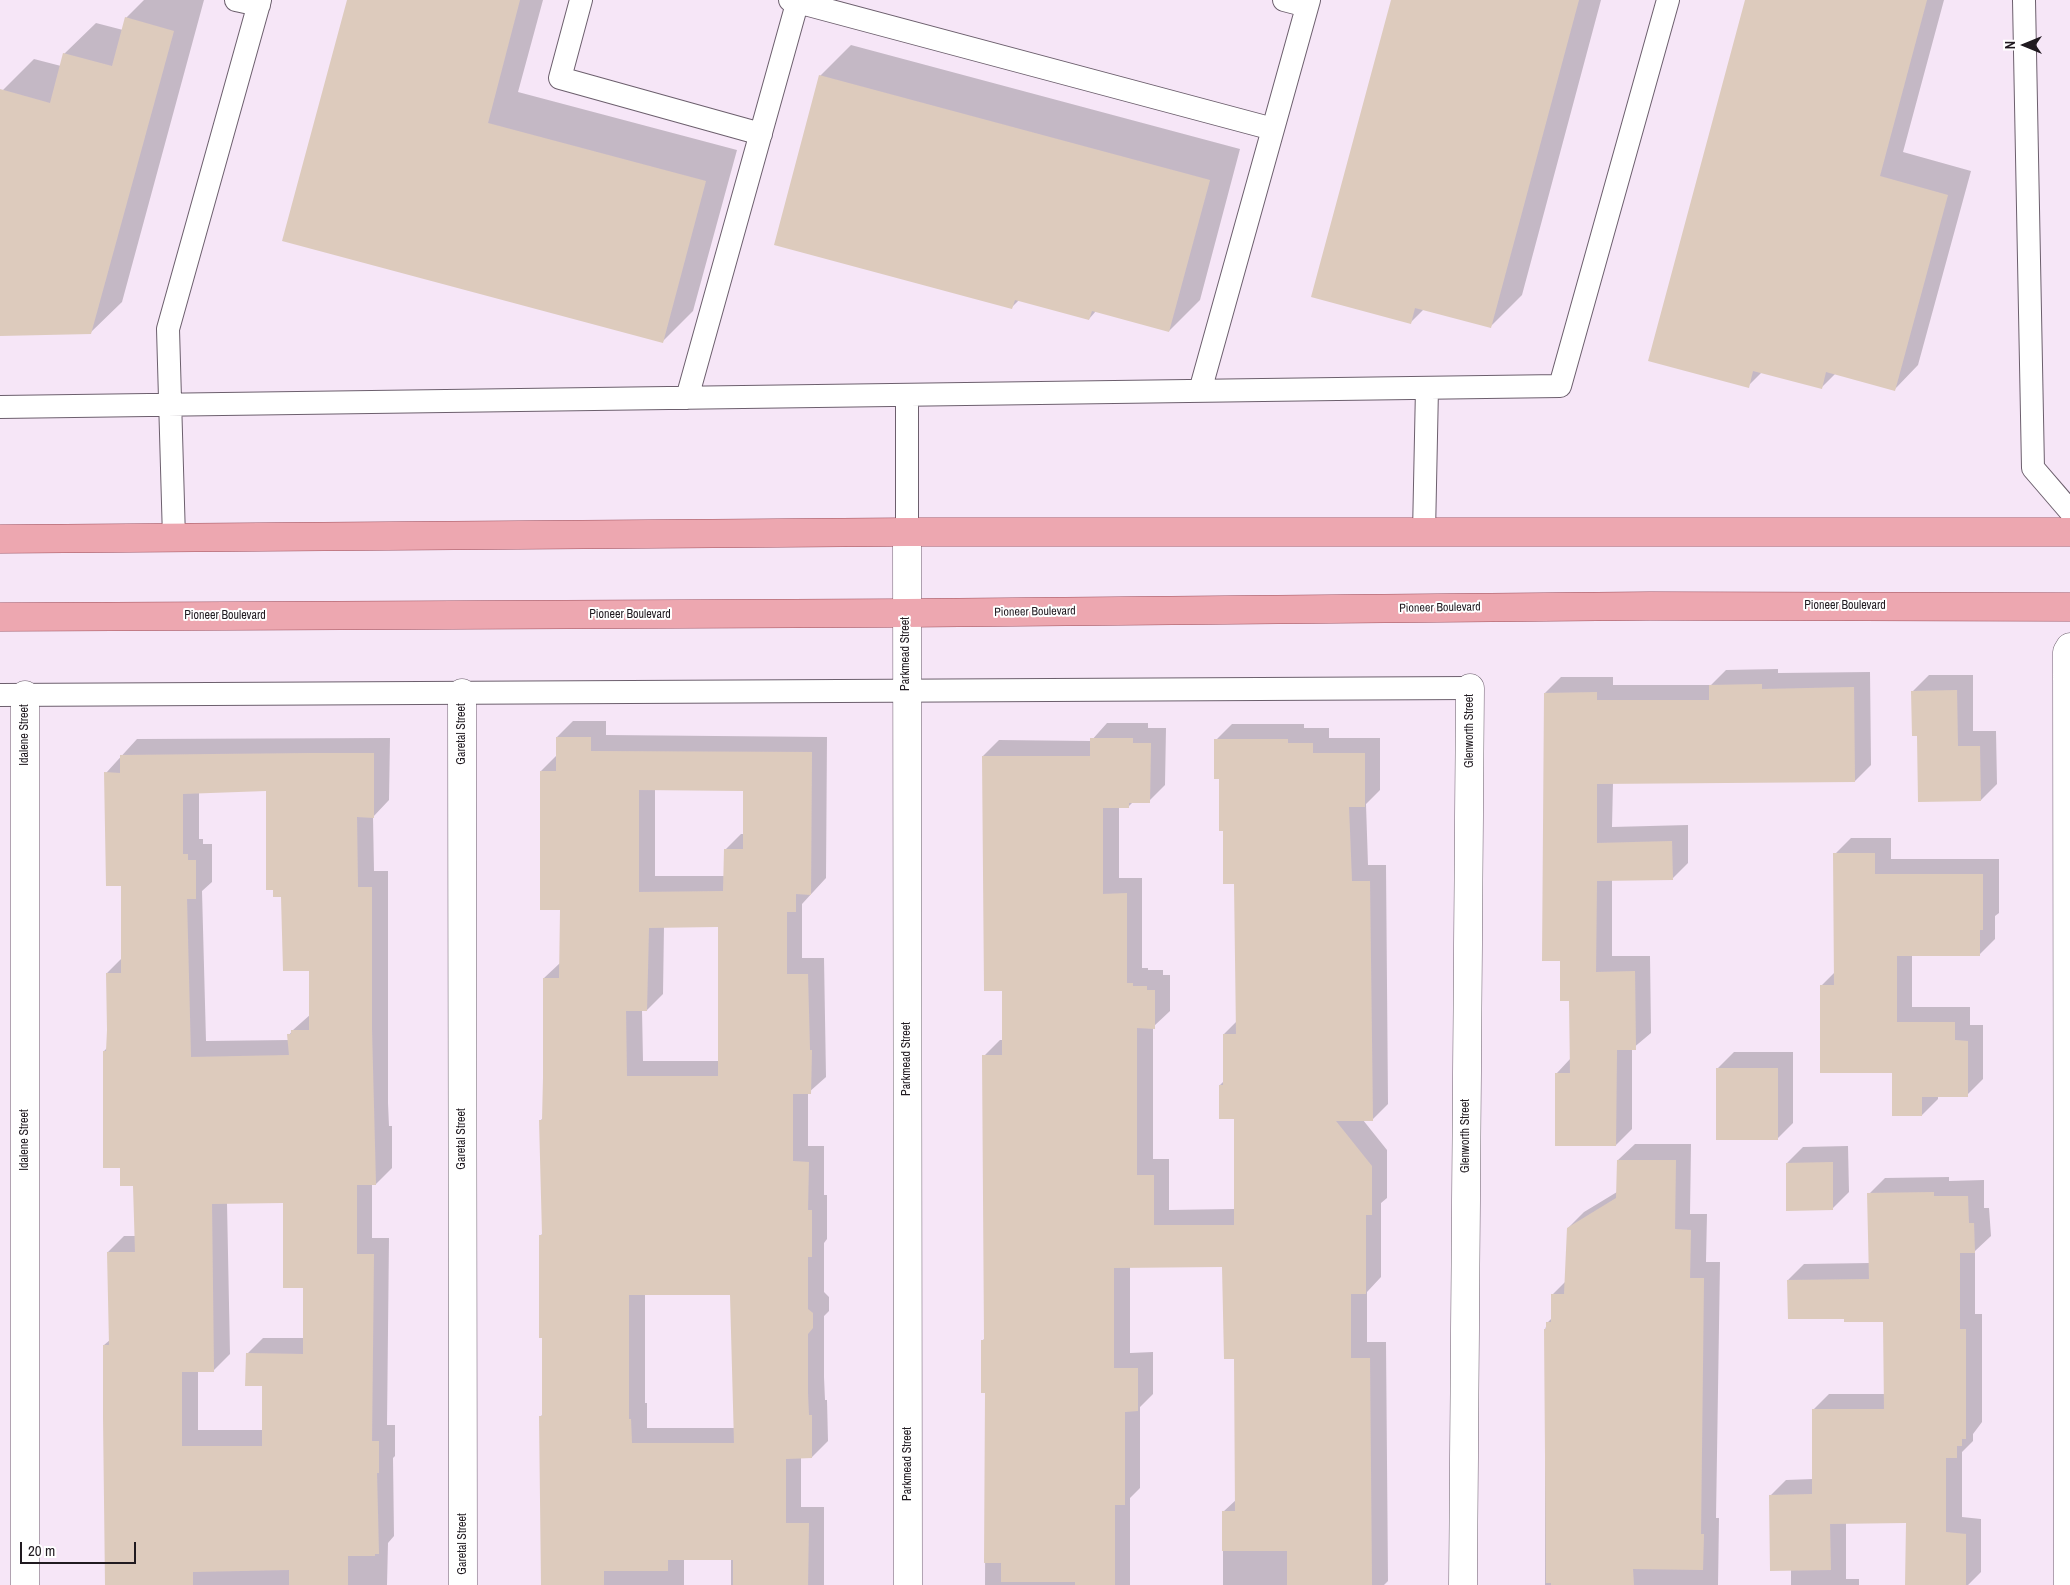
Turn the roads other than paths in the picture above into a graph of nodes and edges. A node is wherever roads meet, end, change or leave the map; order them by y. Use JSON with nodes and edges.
{"nodes":[{"id":1,"x":236,"y":0,"type":"edge"},
{"id":2,"x":581,"y":0,"type":"edge"},
{"id":3,"x":1284,"y":0,"type":"edge"},
{"id":4,"x":1668,"y":0,"type":"edge"},
{"id":5,"x":2024,"y":0,"type":"edge"},
{"id":6,"x":795,"y":1,"type":"edge"},
{"id":7,"x":259,"y":3,"type":"edge"},
{"id":8,"x":1308,"y":3,"type":"edge"},
{"id":9,"x":1273,"y":129,"type":"junction"},
{"id":10,"x":761,"y":134,"type":"junction"},
{"id":11,"x":1428,"y":388,"type":"junction"},
{"id":12,"x":1200,"y":391,"type":"junction"},
{"id":13,"x":907,"y":395,"type":"junction"},
{"id":14,"x":687,"y":398,"type":"junction"},
{"id":15,"x":171,"y":405,"type":"junction"},
{"id":16,"x":0,"y":407,"type":"edge"},
{"id":17,"x":2070,"y":511,"type":"edge"},
{"id":18,"x":907,"y":532,"type":"junction"},
{"id":19,"x":2070,"y":532,"type":"edge"},
{"id":20,"x":1424,"y":533,"type":"junction"},
{"id":21,"x":174,"y":538,"type":"junction"},
{"id":22,"x":0,"y":539,"type":"edge"},
{"id":23,"x":2070,"y":607,"type":"edge"},
{"id":24,"x":906,"y":613,"type":"junction"},
{"id":25,"x":0,"y":617,"type":"edge"},
{"id":26,"x":2070,"y":646,"type":"edge"},
{"id":27,"x":1470,"y":688,"type":"joint"},
{"id":28,"x":907,"y":691,"type":"junction"},
{"id":29,"x":462,"y":693,"type":"junction"},
{"id":30,"x":12,"y":695,"type":"edge"},
{"id":31,"x":2068,"y":1074,"type":"edge"},
{"id":32,"x":2069,"y":1503,"type":"edge"},
{"id":33,"x":25,"y":1585,"type":"edge"},
{"id":34,"x":463,"y":1585,"type":"edge"},
{"id":35,"x":908,"y":1585,"type":"edge"},
{"id":36,"x":1463,"y":1585,"type":"edge"},
{"id":37,"x":2068,"y":1585,"type":"edge"}],
"edges":[{"from":1,"to":7,"type":"lane"},
{"from":2,"to":10,"type":"lane"},
{"from":3,"to":8,"type":"lane"},
{"from":4,"to":11,"type":"lane"},
{"from":5,"to":17,"type":"lane"},
{"from":6,"to":9,"type":"lane"},
{"from":6,"to":10,"type":"lane"},
{"from":7,"to":15,"type":"lane"},
{"from":8,"to":9,"type":"lane"},
{"from":9,"to":12,"type":"lane"},
{"from":10,"to":14,"type":"lane"},
{"from":11,"to":12,"type":"lane"},
{"from":11,"to":20,"type":"lane"},
{"from":12,"to":13,"type":"lane"},
{"from":13,"to":14,"type":"lane"},
{"from":13,"to":18,"type":"lane"},
{"from":14,"to":15,"type":"lane"},
{"from":15,"to":16,"type":"lane"},
{"from":15,"to":21,"type":"lane"},
{"from":18,"to":20,"type":"main road"},
{"from":18,"to":21,"type":"main road"},
{"from":18,"to":24,"type":"street","name":"Parkmead Street"},
{"from":19,"to":20,"type":"main road"},
{"from":21,"to":22,"type":"main road"},
{"from":23,"to":24,"type":"main road","name":"Pioneer Boulevard"},
{"from":24,"to":25,"type":"main road","name":"Pioneer Boulevard"},
{"from":24,"to":28,"type":"street","name":"Parkmead Street"},
{"from":26,"to":31,"type":"street"},
{"from":27,"to":28,"type":"lane"},
{"from":27,"to":36,"type":"street","name":"Glenworth Street"},
{"from":28,"to":29,"type":"lane"},
{"from":28,"to":35,"type":"street","name":"Parkmead Street"},
{"from":29,"to":30,"type":"lane"},
{"from":29,"to":34,"type":"street","name":"Garetal Street"},
{"from":30,"to":33,"type":"street","name":"Idalene Street"},
{"from":31,"to":32,"type":"street"},
{"from":32,"to":37,"type":"street"}]}
